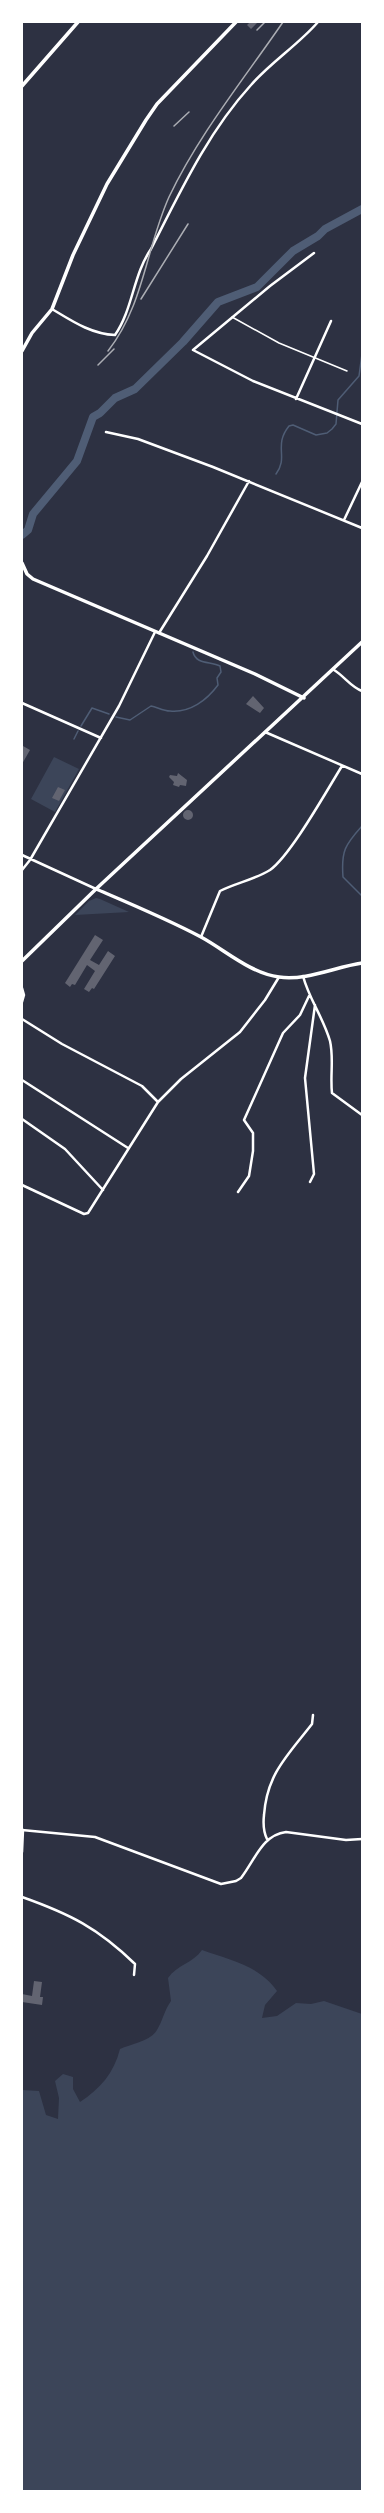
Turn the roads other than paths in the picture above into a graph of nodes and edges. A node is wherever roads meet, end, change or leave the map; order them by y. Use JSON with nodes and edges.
{"nodes":[{"id":1,"x":78,"y":22,"type":"edge"},
{"id":2,"x":236,"y":22,"type":"edge"},
{"id":3,"x":318,"y":22,"type":"edge"},
{"id":4,"x":22,"y":86,"type":"edge"},
{"id":5,"x":314,"y":253,"type":"dead end"},
{"id":6,"x":52,"y":309,"type":"junction"},
{"id":7,"x":232,"y":317,"type":"junction"},
{"id":8,"x":331,"y":322,"type":"dead end"},
{"id":9,"x":22,"y":351,"type":"edge"},
{"id":10,"x":314,"y":358,"type":"junction"},
{"id":11,"x":347,"y":371,"type":"dead end"},
{"id":12,"x":296,"y":399,"type":"junction"},
{"id":13,"x":362,"y":424,"type":"edge"},
{"id":14,"x":106,"y":432,"type":"dead end"},
{"id":15,"x":250,"y":481,"type":"junction"},
{"id":16,"x":362,"y":482,"type":"edge"},
{"id":17,"x":344,"y":520,"type":"junction"},
{"id":18,"x":362,"y":528,"type":"edge"},
{"id":19,"x":22,"y":563,"type":"edge"},
{"id":20,"x":155,"y":632,"type":"junction"},
{"id":21,"x":160,"y":633,"type":"junction"},
{"id":22,"x":362,"y":642,"type":"edge"},
{"id":23,"x":334,"y":670,"type":"junction"},
{"id":24,"x":362,"y":691,"type":"edge"},
{"id":25,"x":304,"y":698,"type":"junction"},
{"id":26,"x":22,"y":703,"type":"edge"},
{"id":27,"x":265,"y":732,"type":"junction"},
{"id":28,"x":100,"y":738,"type":"junction"},
{"id":29,"x":342,"y":766,"type":"junction"},
{"id":30,"x":362,"y":774,"type":"edge"},
{"id":31,"x":22,"y":855,"type":"edge"},
{"id":32,"x":30,"y":860,"type":"junction"},
{"id":33,"x":22,"y":870,"type":"edge"},
{"id":34,"x":96,"y":889,"type":"junction"},
{"id":35,"x":201,"y":937,"type":"junction"},
{"id":36,"x":22,"y":961,"type":"edge"},
{"id":37,"x":362,"y":963,"type":"edge"},
{"id":38,"x":303,"y":976,"type":"junction"},
{"id":39,"x":279,"y":977,"type":"junction"},
{"id":40,"x":22,"y":988,"type":"edge"},
{"id":41,"x":309,"y":996,"type":"junction"},
{"id":42,"x":22,"y":1002,"type":"edge"},
{"id":43,"x":316,"y":1005,"type":"junction"},
{"id":44,"x":22,"y":1019,"type":"edge"},
{"id":45,"x":22,"y":1080,"type":"edge"},
{"id":46,"x":158,"y":1102,"type":"junction"},
{"id":47,"x":362,"y":1115,"type":"edge"},
{"id":48,"x":22,"y":1119,"type":"edge"},
{"id":49,"x":128,"y":1148,"type":"junction"},
{"id":50,"x":310,"y":1182,"type":"dead end"},
{"id":51,"x":22,"y":1185,"type":"edge"},
{"id":52,"x":103,"y":1190,"type":"junction"},
{"id":53,"x":238,"y":1192,"type":"dead end"},
{"id":54,"x":313,"y":1715,"type":"dead end"},
{"id":55,"x":23,"y":1830,"type":"edge"},
{"id":56,"x":267,"y":1839,"type":"junction"},
{"id":57,"x":362,"y":1839,"type":"edge"},
{"id":58,"x":22,"y":1852,"type":"edge"},
{"id":59,"x":22,"y":1897,"type":"edge"},
{"id":60,"x":134,"y":1975,"type":"dead end"}],
"edges":[{"from":1,"to":4,"type":"street"},
{"from":2,"to":6,"type":"street"},
{"from":3,"to":6,"type":"street"},
{"from":5,"to":7,"type":"street"},
{"from":6,"to":9,"type":"street"},
{"from":7,"to":10,"type":"lane"},
{"from":7,"to":12,"type":"street"},
{"from":8,"to":10,"type":"street"},
{"from":10,"to":11,"type":"lane"},
{"from":10,"to":12,"type":"street"},
{"from":12,"to":13,"type":"street"},
{"from":14,"to":15,"type":"street"},
{"from":15,"to":17,"type":"street"},
{"from":15,"to":21,"type":"street"},
{"from":16,"to":17,"type":"street"},
{"from":17,"to":18,"type":"street"},
{"from":19,"to":20,"type":"street"},
{"from":20,"to":21,"type":"street"},
{"from":20,"to":28,"type":"street"},
{"from":21,"to":25,"type":"street"},
{"from":22,"to":23,"type":"street"},
{"from":23,"to":24,"type":"street"},
{"from":23,"to":25,"type":"street"},
{"from":25,"to":27,"type":"street"},
{"from":26,"to":28,"type":"street"},
{"from":27,"to":29,"type":"street"},
{"from":27,"to":34,"type":"street"},
{"from":28,"to":32,"type":"street"},
{"from":29,"to":30,"type":"street"},
{"from":29,"to":35,"type":"street"},
{"from":31,"to":32,"type":"street"},
{"from":32,"to":33,"type":"street"},
{"from":32,"to":34,"type":"street"},
{"from":34,"to":35,"type":"street"},
{"from":34,"to":36,"type":"street"},
{"from":35,"to":39,"type":"street"},
{"from":37,"to":38,"type":"street"},
{"from":38,"to":39,"type":"street"},
{"from":38,"to":41,"type":"street"},
{"from":39,"to":46,"type":"street"},
{"from":40,"to":42,"type":"street"},
{"from":41,"to":43,"type":"street"},
{"from":41,"to":53,"type":"street"},
{"from":43,"to":47,"type":"street"},
{"from":43,"to":50,"type":"street"},
{"from":44,"to":46,"type":"street"},
{"from":45,"to":49,"type":"street"},
{"from":46,"to":49,"type":"street"},
{"from":48,"to":52,"type":"street"},
{"from":49,"to":52,"type":"street"},
{"from":51,"to":52,"type":"street"},
{"from":54,"to":56,"type":"street"},
{"from":55,"to":56,"type":"street"},
{"from":55,"to":58,"type":"street"},
{"from":56,"to":57,"type":"street"},
{"from":59,"to":60,"type":"street"}]}
